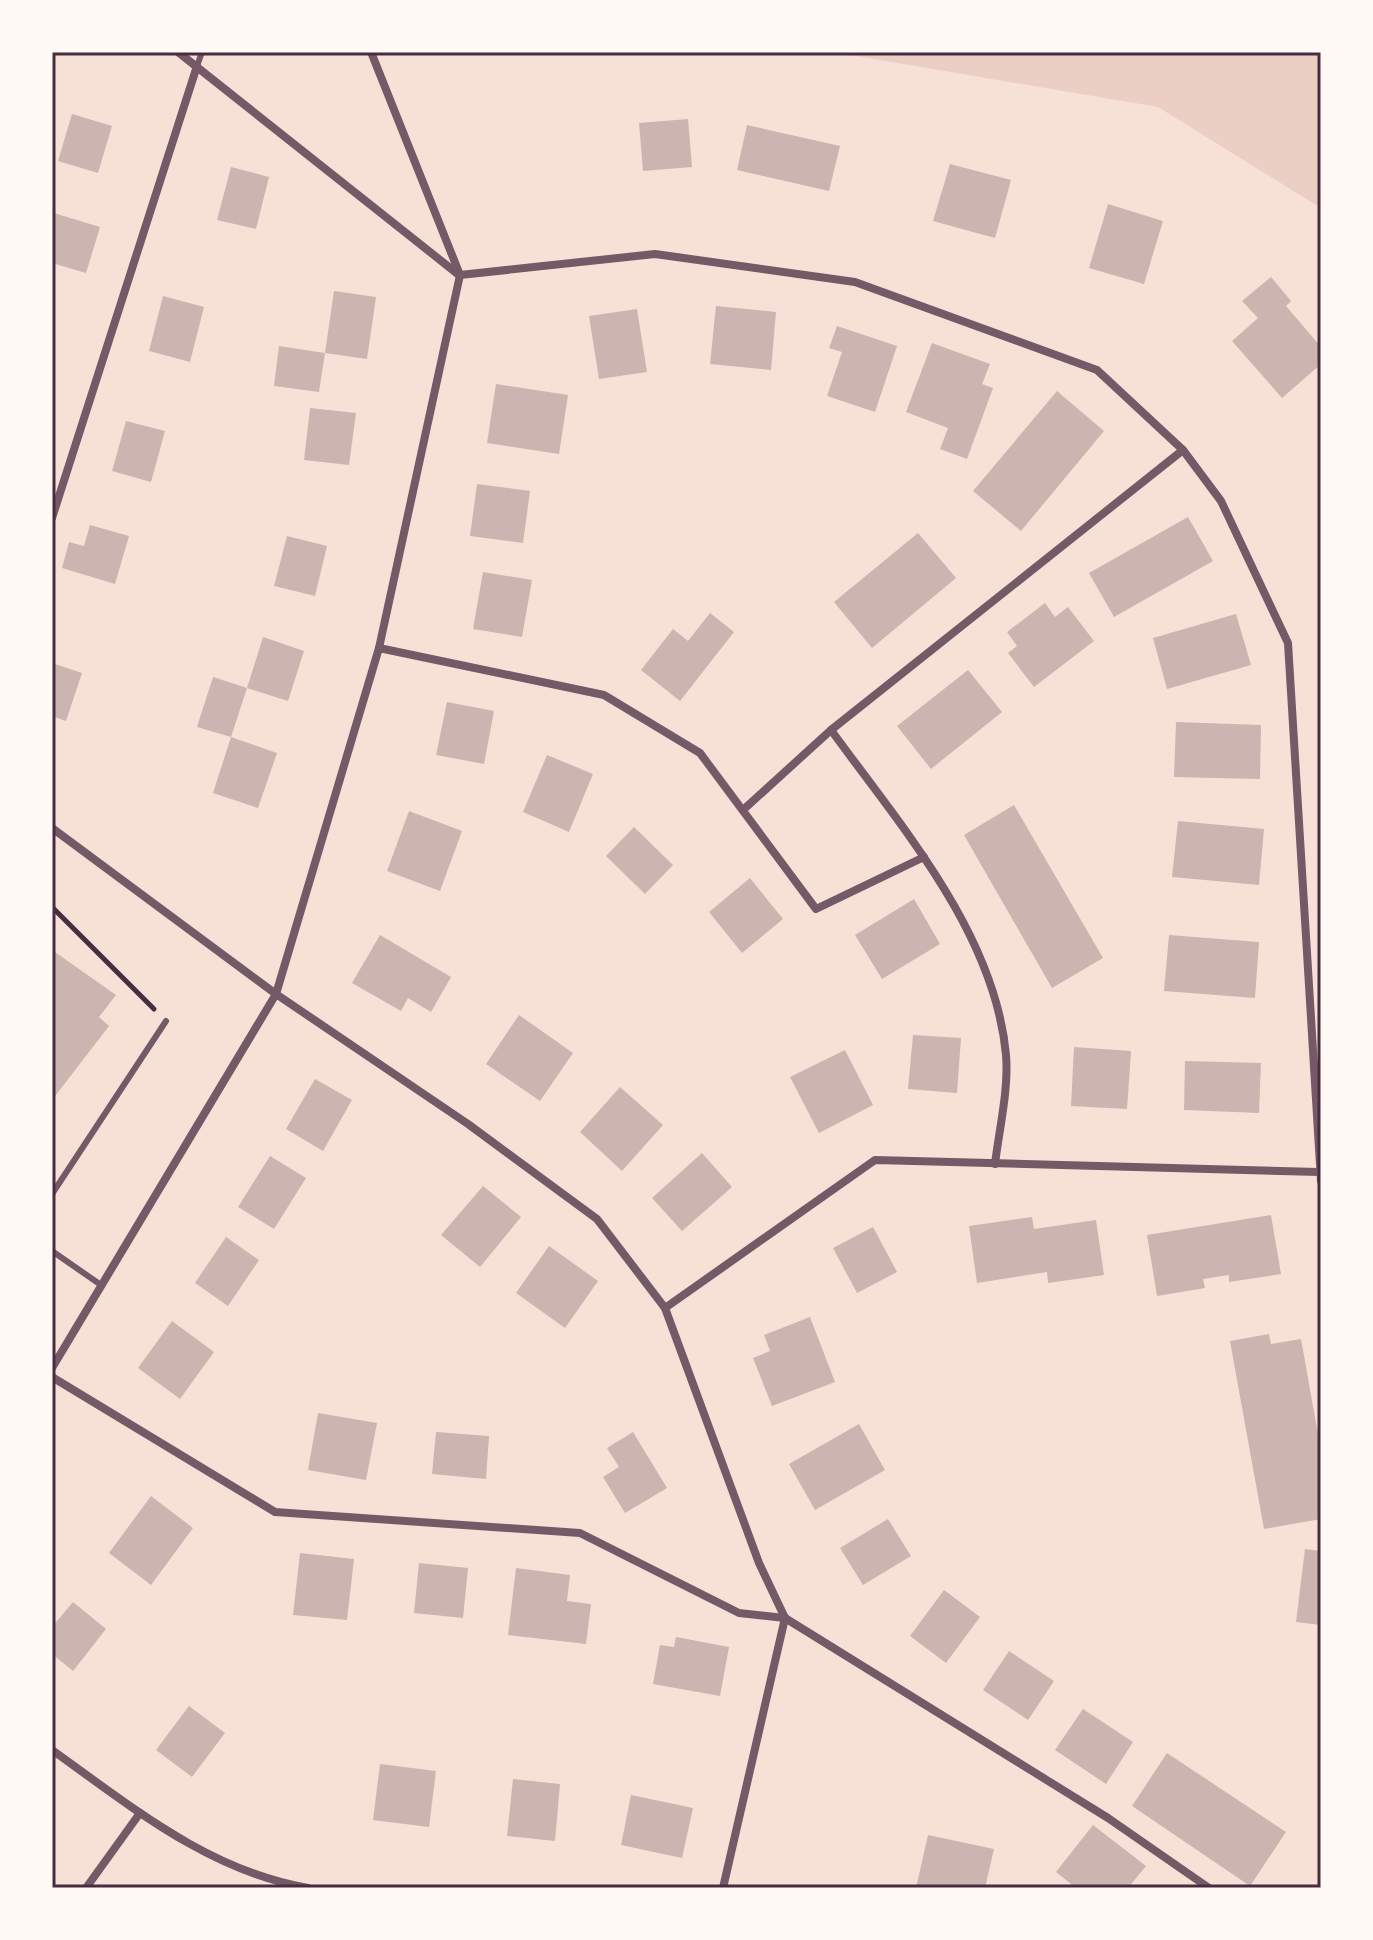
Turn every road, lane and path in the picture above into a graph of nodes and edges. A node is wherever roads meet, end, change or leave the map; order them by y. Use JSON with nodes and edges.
{"nodes":[{"id":1,"x":178,"y":52,"type":"edge"},
{"id":2,"x":202,"y":52,"type":"edge"},
{"id":3,"x":371,"y":52,"type":"edge"},
{"id":4,"x":197,"y":66,"type":"junction"},
{"id":5,"x":460,"y":275,"type":"junction"},
{"id":6,"x":1183,"y":450,"type":"junction"},
{"id":7,"x":52,"y":518,"type":"edge"},
{"id":8,"x":379,"y":648,"type":"junction"},
{"id":9,"x":831,"y":730,"type":"junction"},
{"id":10,"x":743,"y":810,"type":"junction"},
{"id":11,"x":52,"y":828,"type":"edge"},
{"id":12,"x":924,"y":857,"type":"junction"},
{"id":13,"x":52,"y":907,"type":"edge"},
{"id":14,"x":276,"y":994,"type":"junction"},
{"id":15,"x":166,"y":1021,"type":"joint"},
{"id":16,"x":995,"y":1164,"type":"junction"},
{"id":17,"x":1320,"y":1176,"type":"edge"},
{"id":18,"x":52,"y":1194,"type":"edge"},
{"id":19,"x":52,"y":1219,"type":"edge"},
{"id":20,"x":52,"y":1245,"type":"edge"},
{"id":21,"x":52,"y":1251,"type":"edge"},
{"id":22,"x":101,"y":1285,"type":"junction"},
{"id":23,"x":665,"y":1308,"type":"junction"},
{"id":24,"x":52,"y":1368,"type":"edge"},
{"id":25,"x":52,"y":1377,"type":"edge"},
{"id":26,"x":785,"y":1618,"type":"junction"},
{"id":27,"x":52,"y":1750,"type":"edge"},
{"id":28,"x":140,"y":1813,"type":"junction"},
{"id":29,"x":86,"y":1888,"type":"edge"},
{"id":30,"x":308,"y":1888,"type":"edge"},
{"id":31,"x":723,"y":1888,"type":"edge"},
{"id":32,"x":1209,"y":1888,"type":"edge"}],
"edges":[{"from":1,"to":4,"type":"street"},
{"from":2,"to":4,"type":"lane"},
{"from":3,"to":5,"type":"street"},
{"from":4,"to":5,"type":"street"},
{"from":4,"to":7,"type":"street"},
{"from":5,"to":6,"type":"street"},
{"from":5,"to":8,"type":"street"},
{"from":6,"to":9,"type":"street"},
{"from":6,"to":17,"type":"street"},
{"from":8,"to":10,"type":"street"},
{"from":8,"to":14,"type":"street"},
{"from":9,"to":10,"type":"street"},
{"from":9,"to":12,"type":"street"},
{"from":10,"to":12,"type":"street"},
{"from":11,"to":14,"type":"street"},
{"from":12,"to":16,"type":"street"},
{"from":13,"to":15,"type":"path"},
{"from":14,"to":22,"type":"street"},
{"from":14,"to":23,"type":"street"},
{"from":15,"to":18,"type":"lane"},
{"from":16,"to":17,"type":"street"},
{"from":16,"to":23,"type":"street"},
{"from":19,"to":20,"type":"lane"},
{"from":21,"to":22,"type":"lane"},
{"from":22,"to":24,"type":"street"},
{"from":23,"to":26,"type":"street"},
{"from":25,"to":26,"type":"street"},
{"from":26,"to":31,"type":"street"},
{"from":26,"to":32,"type":"street"},
{"from":27,"to":28,"type":"street"},
{"from":28,"to":29,"type":"street"},
{"from":28,"to":30,"type":"street"}]}
